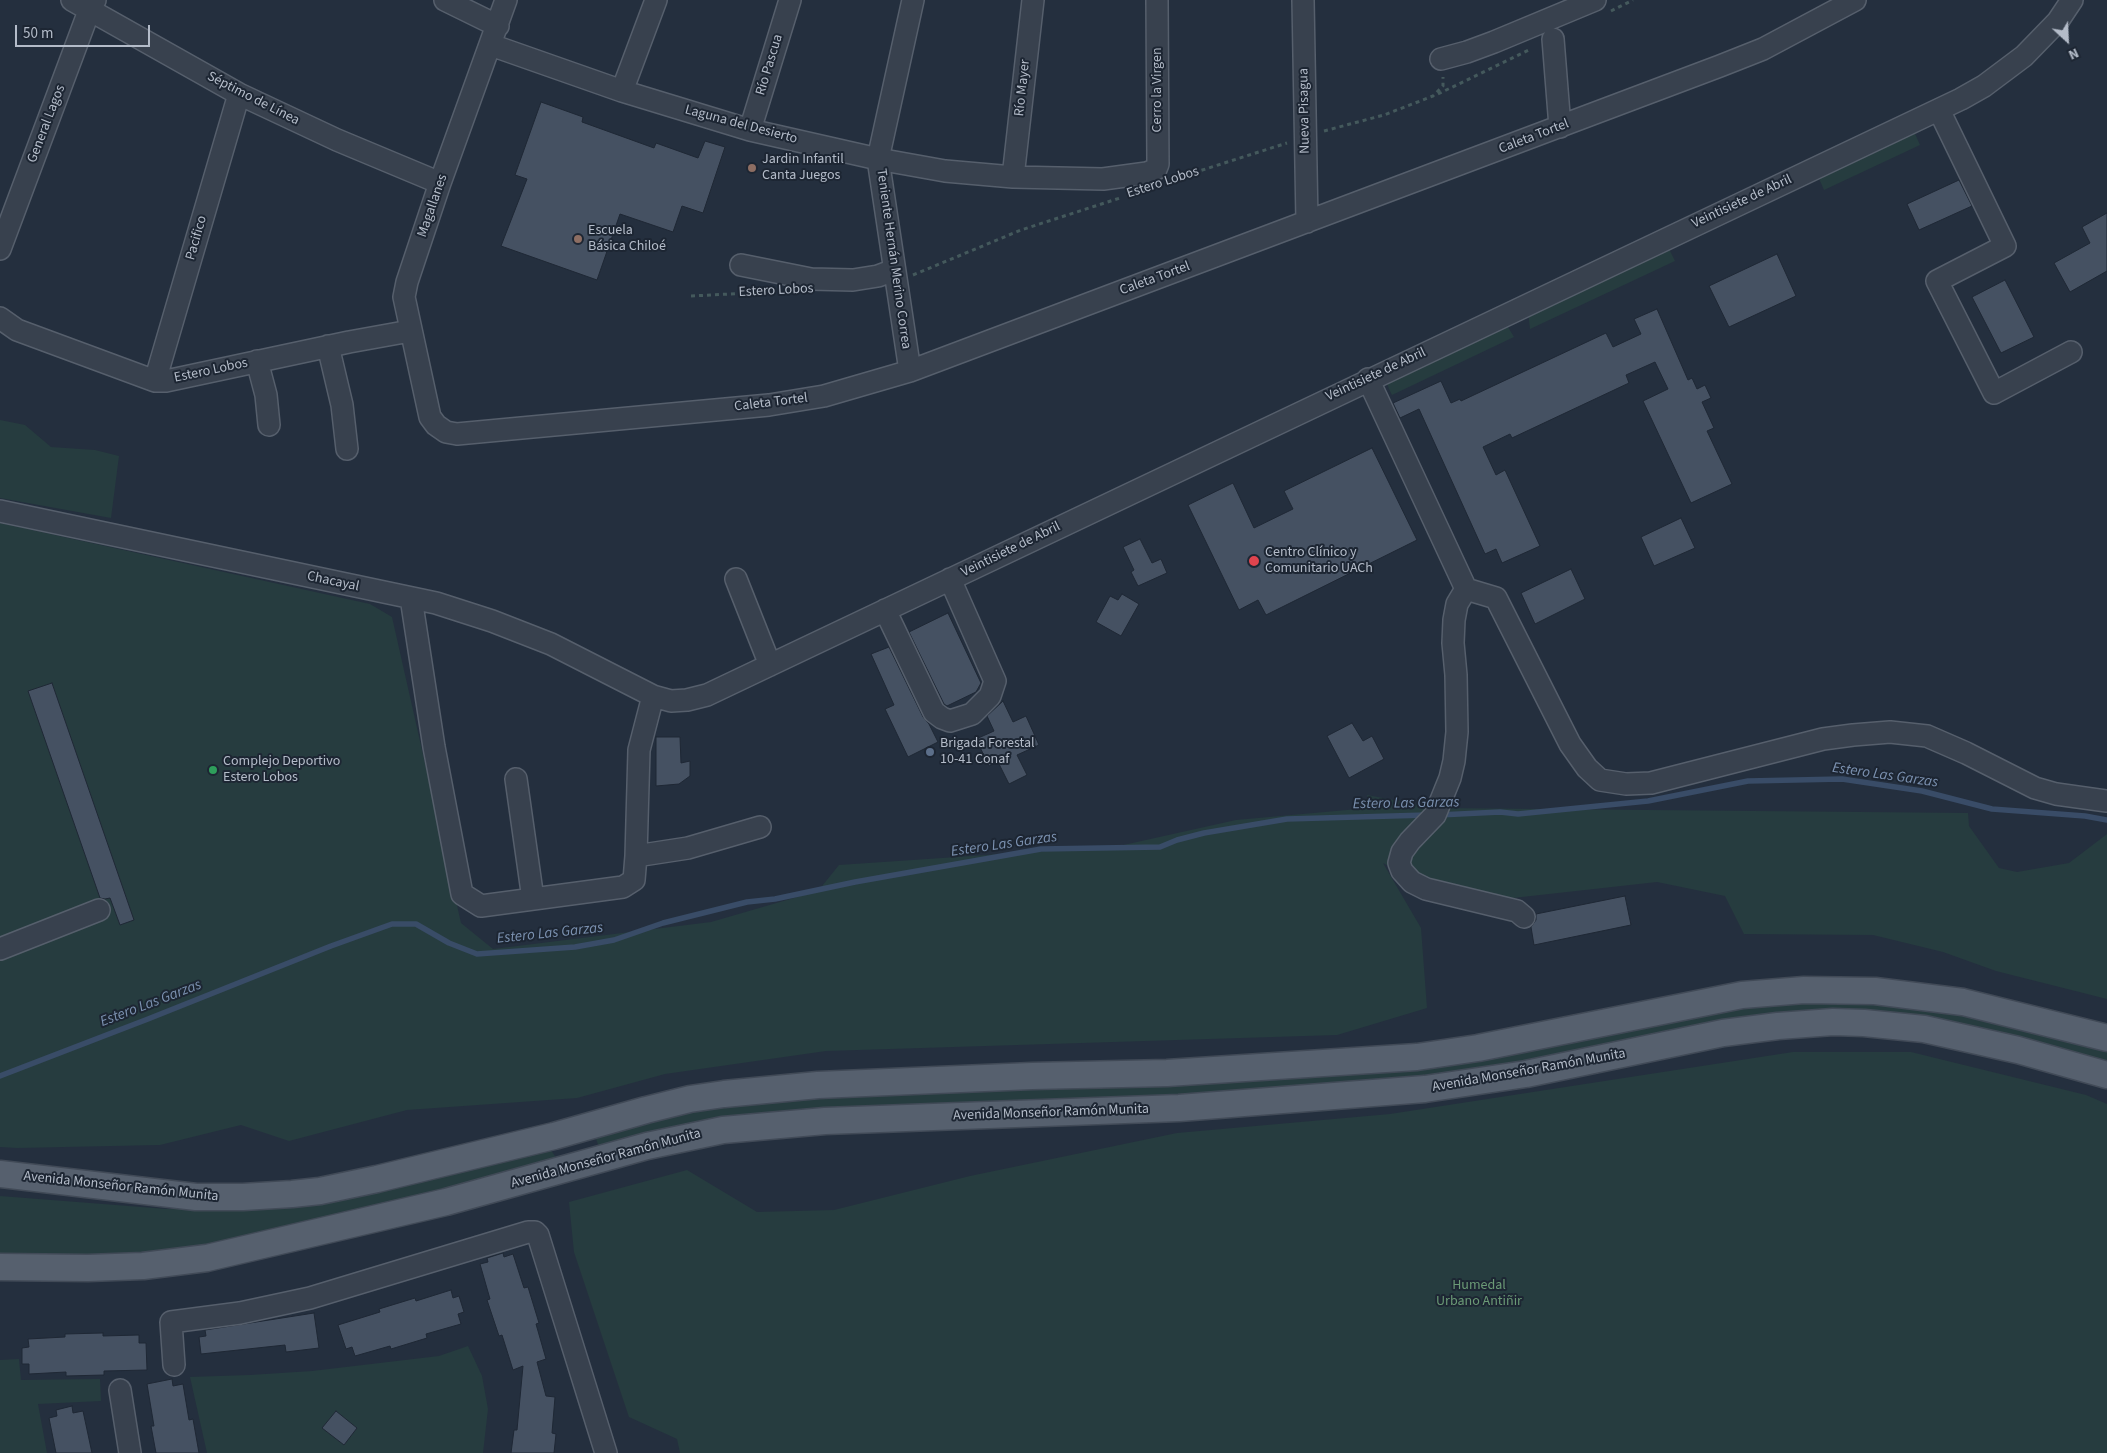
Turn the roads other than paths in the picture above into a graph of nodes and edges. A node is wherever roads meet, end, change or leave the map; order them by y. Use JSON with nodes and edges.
{"nodes":[{"id":1,"x":445,"y":0,"type":"edge"},
{"id":2,"x":506,"y":0,"type":"edge"},
{"id":3,"x":656,"y":0,"type":"edge"},
{"id":4,"x":790,"y":0,"type":"edge"},
{"id":5,"x":913,"y":0,"type":"edge"},
{"id":6,"x":1033,"y":0,"type":"edge"},
{"id":7,"x":1157,"y":0,"type":"edge"},
{"id":8,"x":1303,"y":0,"type":"edge"},
{"id":9,"x":1594,"y":0,"type":"edge"},
{"id":10,"x":1855,"y":0,"type":"edge"},
{"id":11,"x":2072,"y":0,"type":"edge"},
{"id":12,"x":86,"y":4,"type":"edge"},
{"id":13,"x":494,"y":35,"type":"junction"},
{"id":14,"x":1553,"y":39,"type":"dead end"},
{"id":15,"x":1441,"y":59,"type":"road end"},
{"id":16,"x":622,"y":91,"type":"junction"},
{"id":17,"x":239,"y":94,"type":"junction"},
{"id":18,"x":1939,"y":110,"type":"junction"},
{"id":19,"x":1560,"y":127,"type":"junction"},
{"id":20,"x":750,"y":130,"type":"junction"},
{"id":21,"x":878,"y":159,"type":"junction"},
{"id":22,"x":1013,"y":177,"type":"junction"},
{"id":23,"x":1156,"y":178,"type":"joint"},
{"id":24,"x":440,"y":184,"type":"junction"},
{"id":25,"x":1308,"y":222,"type":"junction"},
{"id":26,"x":0,"y":249,"type":"edge"},
{"id":27,"x":742,"y":265,"type":"dead end"},
{"id":28,"x":894,"y":275,"type":"junction"},
{"id":29,"x":0,"y":318,"type":"edge"},
{"id":30,"x":9,"y":329,"type":"edge"},
{"id":31,"x":410,"y":331,"type":"junction"},
{"id":32,"x":328,"y":346,"type":"junction"},
{"id":33,"x":2071,"y":352,"type":"dead end"},
{"id":34,"x":257,"y":361,"type":"junction"},
{"id":35,"x":910,"y":371,"type":"junction"},
{"id":36,"x":1368,"y":379,"type":"junction"},
{"id":37,"x":155,"y":381,"type":"junction"},
{"id":38,"x":430,"y":417,"type":"joint"},
{"id":39,"x":269,"y":425,"type":"dead end"},
{"id":40,"x":347,"y":450,"type":"dead end"},
{"id":41,"x":0,"y":511,"type":"edge"},
{"id":42,"x":736,"y":579,"type":"dead end"},
{"id":43,"x":950,"y":579,"type":"junction"},
{"id":44,"x":1466,"y":589,"type":"junction"},
{"id":45,"x":411,"y":598,"type":"junction"},
{"id":46,"x":885,"y":610,"type":"junction"},
{"id":47,"x":770,"y":665,"type":"junction"},
{"id":48,"x":653,"y":696,"type":"junction"},
{"id":49,"x":516,"y":779,"type":"dead end"},
{"id":50,"x":2107,"y":801,"type":"edge"},
{"id":51,"x":760,"y":827,"type":"dead end"},
{"id":52,"x":636,"y":856,"type":"junction"},
{"id":53,"x":533,"y":899,"type":"junction"},
{"id":54,"x":99,"y":910,"type":"dead end"},
{"id":55,"x":1524,"y":917,"type":"dead end"},
{"id":56,"x":0,"y":949,"type":"edge"},
{"id":57,"x":2107,"y":1038,"type":"edge"},
{"id":58,"x":2107,"y":1075,"type":"edge"},
{"id":59,"x":586,"y":1127,"type":"junction"},
{"id":60,"x":554,"y":1136,"type":"junction"},
{"id":61,"x":596,"y":1160,"type":"junction"},
{"id":62,"x":565,"y":1169,"type":"junction"},
{"id":63,"x":0,"y":1174,"type":"edge"},
{"id":64,"x":0,"y":1267,"type":"edge"},
{"id":65,"x":174,"y":1365,"type":"dead end"},
{"id":66,"x":120,"y":1390,"type":"dead end"},
{"id":67,"x":130,"y":1453,"type":"edge"},
{"id":68,"x":606,"y":1453,"type":"edge"}],
"edges":[{"from":1,"to":13,"type":"street","name":"Laguna del Desierto"},
{"from":2,"to":13,"type":"street","name":"Magallanes"},
{"from":3,"to":16,"type":"street"},
{"from":4,"to":20,"type":"street","name":"Río Pascua"},
{"from":5,"to":21,"type":"street","name":"Teniente Hernán Merino Correa"},
{"from":6,"to":22,"type":"street","name":"Río Mayer"},
{"from":7,"to":23,"type":"street","name":"Cerro la Virgen"},
{"from":8,"to":25,"type":"street","name":"Nueva Pisagua"},
{"from":9,"to":15,"type":"street"},
{"from":10,"to":19,"type":"street","name":"Caleta Tortel"},
{"from":11,"to":18,"type":"street","name":"Veintisiete de Abril"},
{"from":12,"to":17,"type":"street","name":"Séptimo de Línea"},
{"from":12,"to":26,"type":"street","name":"General Lagos"},
{"from":13,"to":16,"type":"street","name":"Laguna del Desierto"},
{"from":13,"to":24,"type":"street","name":"Magallanes"},
{"from":14,"to":19,"type":"street"},
{"from":16,"to":20,"type":"street","name":"Laguna del Desierto"},
{"from":17,"to":24,"type":"street","name":"Séptimo de Línea"},
{"from":17,"to":37,"type":"street","name":"Pacifico"},
{"from":18,"to":33,"type":"street"},
{"from":18,"to":36,"type":"street","name":"Veintisiete de Abril"},
{"from":19,"to":25,"type":"street","name":"Caleta Tortel"},
{"from":20,"to":21,"type":"street","name":"Laguna del Desierto"},
{"from":21,"to":22,"type":"street","name":"Laguna del Desierto"},
{"from":21,"to":28,"type":"street","name":"Teniente Hernán Merino Correa"},
{"from":22,"to":23,"type":"street","name":"Laguna del Desierto"},
{"from":24,"to":31,"type":"street","name":"Magallanes"},
{"from":25,"to":35,"type":"street","name":"Caleta Tortel"},
{"from":27,"to":28,"type":"street"},
{"from":28,"to":35,"type":"street","name":"Teniente Hernán Merino Correa"},
{"from":29,"to":30,"type":"street","name":"Estero Lobos"},
{"from":30,"to":37,"type":"street","name":"Estero Lobos"},
{"from":31,"to":32,"type":"street","name":"Estero Lobos"},
{"from":31,"to":38,"type":"street","name":"Magallanes"},
{"from":32,"to":34,"type":"street","name":"Estero Lobos"},
{"from":32,"to":40,"type":"street"},
{"from":34,"to":37,"type":"street","name":"Estero Lobos"},
{"from":34,"to":39,"type":"street"},
{"from":35,"to":38,"type":"street","name":"Caleta Tortel"},
{"from":36,"to":43,"type":"street","name":"Veintisiete de Abril"},
{"from":36,"to":44,"type":"street"},
{"from":41,"to":45,"type":"street","name":"Chacayal"},
{"from":42,"to":47,"type":"street"},
{"from":43,"to":46,"type":"street","name":"Veintisiete de Abril"},
{"from":43,"to":46,"type":"street"},
{"from":44,"to":50,"type":"street"},
{"from":44,"to":55,"type":"street"},
{"from":45,"to":48,"type":"street","name":"Chacayal"},
{"from":45,"to":53,"type":"street"},
{"from":46,"to":47,"type":"street","name":"Veintisiete de Abril"},
{"from":47,"to":48,"type":"street","name":"Veintisiete de Abril"},
{"from":48,"to":52,"type":"street"},
{"from":49,"to":53,"type":"street"},
{"from":51,"to":52,"type":"street"},
{"from":52,"to":53,"type":"street"},
{"from":54,"to":56,"type":"street"},
{"from":57,"to":59,"type":"main road","name":"Avenida Monseñor Ramón Munita"},
{"from":58,"to":61,"type":"main road","name":"Avenida Monseñor Ramón Munita"},
{"from":59,"to":60,"type":"main road","name":"Avenida Monseñor Ramón Munita"},
{"from":59,"to":61,"type":"main road"},
{"from":60,"to":62,"type":"main road"},
{"from":60,"to":63,"type":"main road","name":"Avenida Monseñor Ramón Munita"},
{"from":61,"to":62,"type":"main road","name":"Avenida Monseñor Ramón Munita"},
{"from":62,"to":64,"type":"main road","name":"Avenida Monseñor Ramón Munita"},
{"from":65,"to":68,"type":"street"},
{"from":66,"to":67,"type":"street"}]}
